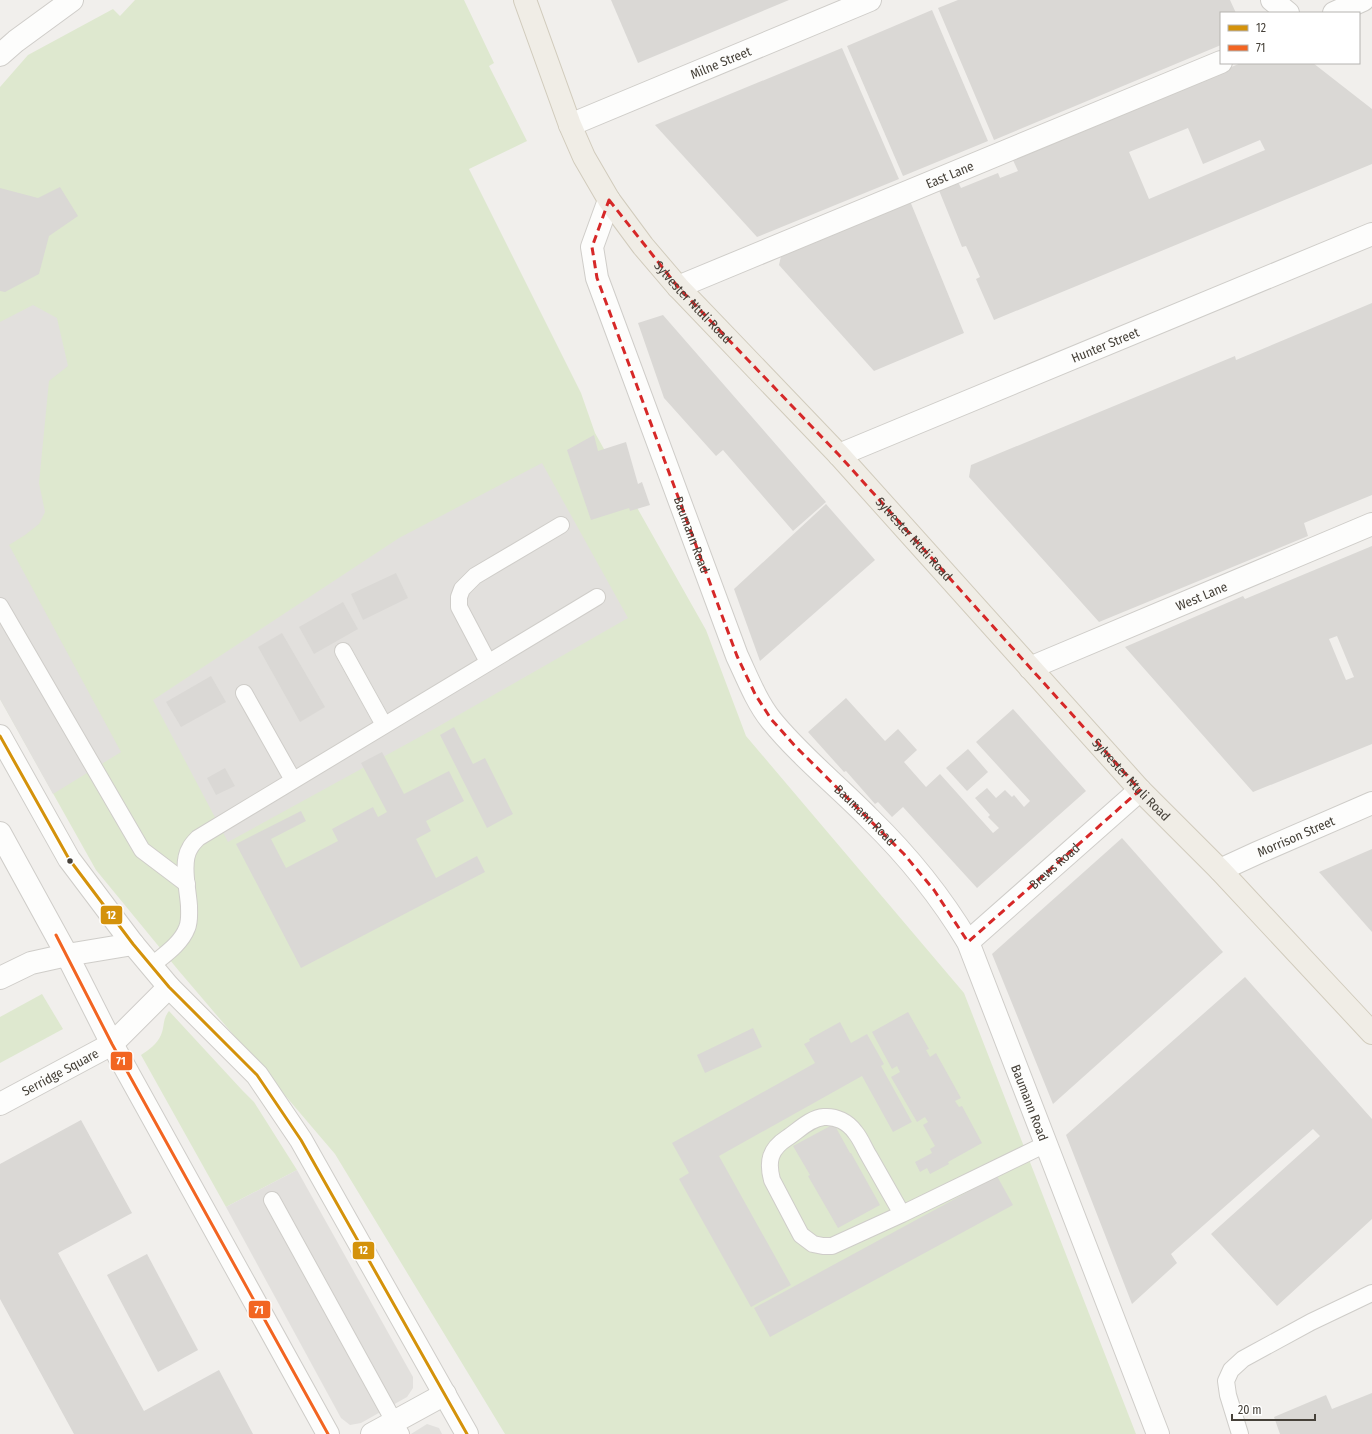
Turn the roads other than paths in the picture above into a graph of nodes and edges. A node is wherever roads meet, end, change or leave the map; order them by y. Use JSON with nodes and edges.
{"nodes":[{"id":1,"x":72,"y":0,"type":"edge"},
{"id":2,"x":525,"y":0,"type":"edge"},
{"id":3,"x":870,"y":0,"type":"edge"},
{"id":4,"x":1272,"y":0,"type":"edge"},
{"id":5,"x":1287,"y":12,"type":"edge"},
{"id":6,"x":0,"y":55,"type":"edge"},
{"id":7,"x":1220,"y":62,"type":"edge"},
{"id":8,"x":570,"y":125,"type":"junction"},
{"id":9,"x":609,"y":200,"type":"junction"},
{"id":10,"x":1372,"y":234,"type":"edge"},
{"id":11,"x":678,"y":287,"type":"junction"},
{"id":12,"x":839,"y":455,"type":"junction"},
{"id":13,"x":1372,"y":524,"type":"edge"},
{"id":14,"x":561,"y":525,"type":"dead end"},
{"id":15,"x":597,"y":596,"type":"dead end"},
{"id":16,"x":0,"y":606,"type":"edge"},
{"id":17,"x":343,"y":651,"type":"dead end"},
{"id":18,"x":488,"y":662,"type":"junction"},
{"id":19,"x":1030,"y":668,"type":"junction"},
{"id":20,"x":244,"y":693,"type":"dead end"},
{"id":21,"x":384,"y":725,"type":"junction"},
{"id":22,"x":0,"y":736,"type":"edge"},
{"id":23,"x":293,"y":780,"type":"junction"},
{"id":24,"x":1140,"y":790,"type":"junction"},
{"id":25,"x":1372,"y":803,"type":"edge"},
{"id":26,"x":0,"y":833,"type":"edge"},
{"id":27,"x":1220,"y":870,"type":"junction"},
{"id":28,"x":187,"y":884,"type":"junction"},
{"id":29,"x":968,"y":942,"type":"junction"},
{"id":30,"x":133,"y":944,"type":"junction"},
{"id":31,"x":67,"y":955,"type":"junction"},
{"id":32,"x":151,"y":966,"type":"junction"},
{"id":33,"x":0,"y":978,"type":"edge"},
{"id":34,"x":169,"y":987,"type":"junction"},
{"id":35,"x":1372,"y":1033,"type":"edge"},
{"id":36,"x":112,"y":1044,"type":"junction"},
{"id":37,"x":0,"y":1104,"type":"edge"},
{"id":38,"x":1046,"y":1144,"type":"junction"},
{"id":39,"x":272,"y":1200,"type":"dead end"},
{"id":40,"x":902,"y":1214,"type":"junction"},
{"id":41,"x":1372,"y":1293,"type":"edge"},
{"id":42,"x":444,"y":1394,"type":"junction"},
{"id":43,"x":398,"y":1428,"type":"edge"},
{"id":44,"x":328,"y":1434,"type":"edge"},
{"id":45,"x":372,"y":1434,"type":"edge"},
{"id":46,"x":467,"y":1434,"type":"edge"},
{"id":47,"x":1158,"y":1434,"type":"edge"},
{"id":48,"x":1240,"y":1434,"type":"edge"}],
"edges":[{"from":1,"to":6,"type":"street"},
{"from":2,"to":8,"type":"main road","name":"Sylvester Ntuli Road"},
{"from":3,"to":8,"type":"street","name":"Milne Street"},
{"from":4,"to":5,"type":"street"},
{"from":7,"to":11,"type":"street","name":"East Lane"},
{"from":8,"to":9,"type":"main road","name":"Sylvester Ntuli Road"},
{"from":9,"to":11,"type":"main road","name":"Sylvester Ntuli Road"},
{"from":9,"to":29,"type":"street","name":"Baumann Road"},
{"from":10,"to":12,"type":"street","name":"Hunter Street"},
{"from":11,"to":12,"type":"main road","name":"Sylvester Ntuli Road"},
{"from":12,"to":19,"type":"main road","name":"Sylvester Ntuli Road"},
{"from":13,"to":19,"type":"street","name":"West Lane"},
{"from":14,"to":18,"type":"lane"},
{"from":15,"to":18,"type":"lane"},
{"from":16,"to":28,"type":"lane"},
{"from":17,"to":21,"type":"lane"},
{"from":18,"to":21,"type":"lane"},
{"from":19,"to":24,"type":"main road","name":"Sylvester Ntuli Road"},
{"from":20,"to":23,"type":"lane"},
{"from":21,"to":23,"type":"lane"},
{"from":22,"to":30,"type":"street"},
{"from":23,"to":28,"type":"lane"},
{"from":24,"to":27,"type":"main road","name":"Sylvester Ntuli Road"},
{"from":24,"to":29,"type":"street","name":"Brews Road"},
{"from":25,"to":27,"type":"street","name":"Morrison Street"},
{"from":26,"to":31,"type":"street"},
{"from":27,"to":35,"type":"main road","name":"Sylvester Ntuli Road"},
{"from":28,"to":32,"type":"lane"},
{"from":29,"to":38,"type":"street","name":"Baumann Road"},
{"from":30,"to":31,"type":"street"},
{"from":30,"to":32,"type":"street"},
{"from":31,"to":33,"type":"street"},
{"from":31,"to":36,"type":"street"},
{"from":32,"to":34,"type":"street"},
{"from":34,"to":36,"type":"street","name":"Serridge Square"},
{"from":34,"to":42,"type":"street"},
{"from":36,"to":37,"type":"street","name":"Serridge Square"},
{"from":36,"to":44,"type":"street"},
{"from":38,"to":40,"type":"lane"},
{"from":38,"to":47,"type":"street","name":"Baumann Road"},
{"from":39,"to":43,"type":"lane"},
{"from":40,"to":40,"type":"lane"},
{"from":41,"to":48,"type":"lane"},
{"from":42,"to":43,"type":"street"},
{"from":42,"to":46,"type":"street"},
{"from":43,"to":45,"type":"street"}]}
